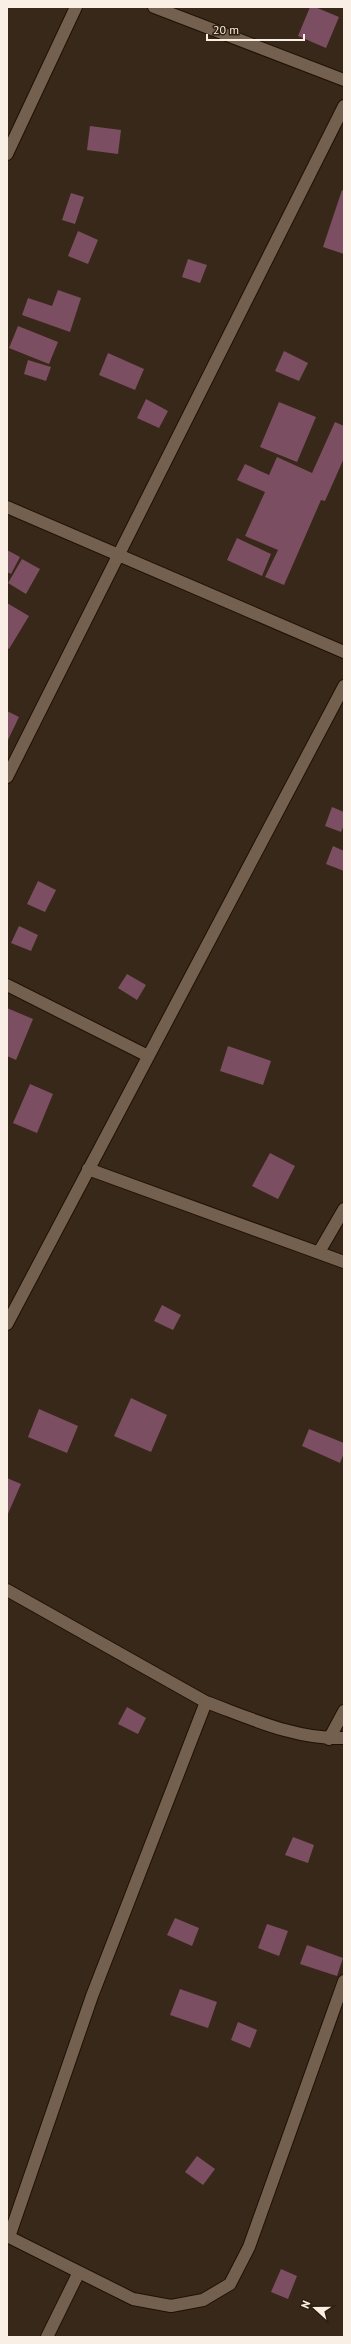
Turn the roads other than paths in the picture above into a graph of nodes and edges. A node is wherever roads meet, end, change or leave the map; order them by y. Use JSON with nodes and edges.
{"nodes":[{"id":1,"x":76,"y":7,"type":"edge"},
{"id":2,"x":154,"y":7,"type":"edge"},
{"id":3,"x":344,"y":80,"type":"edge"},
{"id":4,"x":344,"y":106,"type":"edge"},
{"id":5,"x":7,"y":154,"type":"edge"},
{"id":6,"x":7,"y":507,"type":"edge"},
{"id":7,"x":120,"y":554,"type":"junction"},
{"id":8,"x":344,"y":652,"type":"edge"},
{"id":9,"x":344,"y":686,"type":"edge"},
{"id":10,"x":7,"y":777,"type":"edge"},
{"id":11,"x":7,"y":985,"type":"edge"},
{"id":12,"x":148,"y":1056,"type":"junction"},
{"id":13,"x":88,"y":1169,"type":"junction"},
{"id":14,"x":344,"y":1209,"type":"edge"},
{"id":15,"x":319,"y":1252,"type":"junction"},
{"id":16,"x":344,"y":1262,"type":"edge"},
{"id":17,"x":7,"y":1324,"type":"edge"},
{"id":18,"x":7,"y":1590,"type":"edge"},
{"id":19,"x":206,"y":1702,"type":"junction"},
{"id":20,"x":344,"y":1711,"type":"edge"},
{"id":21,"x":344,"y":1738,"type":"edge"},
{"id":22,"x":329,"y":1739,"type":"junction"},
{"id":23,"x":344,"y":1981,"type":"edge"},
{"id":24,"x":8,"y":2236,"type":"edge"},
{"id":25,"x":79,"y":2272,"type":"junction"},
{"id":26,"x":47,"y":2337,"type":"edge"}],
"edges":[{"from":1,"to":5,"type":"street"},
{"from":2,"to":3,"type":"street"},
{"from":4,"to":7,"type":"street"},
{"from":6,"to":7,"type":"street"},
{"from":7,"to":8,"type":"street"},
{"from":7,"to":10,"type":"street"},
{"from":9,"to":12,"type":"street"},
{"from":11,"to":12,"type":"street"},
{"from":12,"to":13,"type":"street"},
{"from":13,"to":15,"type":"street"},
{"from":13,"to":17,"type":"street"},
{"from":14,"to":15,"type":"street"},
{"from":15,"to":16,"type":"street"},
{"from":18,"to":19,"type":"street"},
{"from":19,"to":22,"type":"street"},
{"from":19,"to":24,"type":"street"},
{"from":20,"to":22,"type":"street"},
{"from":21,"to":22,"type":"street"},
{"from":23,"to":25,"type":"street"},
{"from":24,"to":25,"type":"street"},
{"from":25,"to":26,"type":"street"}]}
